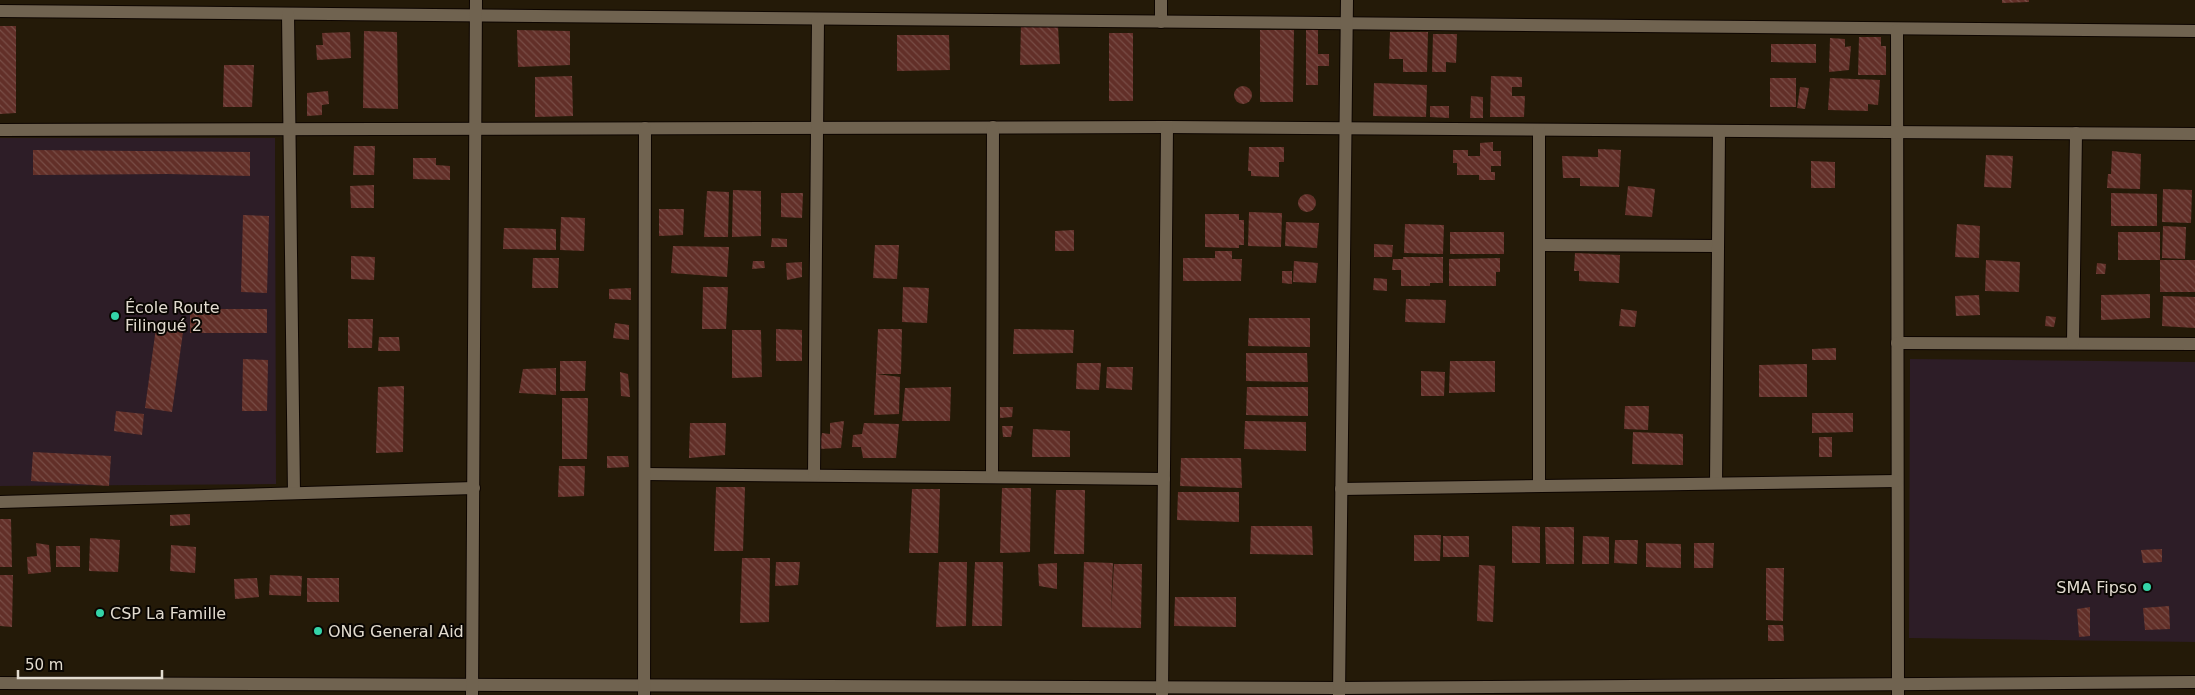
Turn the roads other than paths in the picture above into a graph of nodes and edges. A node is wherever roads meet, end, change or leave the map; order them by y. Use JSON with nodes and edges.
{"nodes":[{"id":1,"x":476,"y":0,"type":"edge"},
{"id":2,"x":1161,"y":0,"type":"edge"},
{"id":3,"x":1348,"y":0,"type":"edge"},
{"id":4,"x":117,"y":6,"type":"edge"},
{"id":5,"x":0,"y":11,"type":"edge"},
{"id":6,"x":288,"y":14,"type":"junction"},
{"id":7,"x":476,"y":15,"type":"junction"},
{"id":8,"x":818,"y":19,"type":"junction"},
{"id":9,"x":1161,"y":22,"type":"junction"},
{"id":10,"x":1347,"y":24,"type":"junction"},
{"id":11,"x":1897,"y":30,"type":"junction"},
{"id":12,"x":2195,"y":31,"type":"edge"},
{"id":13,"x":993,"y":127,"type":"junction"},
{"id":14,"x":1167,"y":127,"type":"junction"},
{"id":15,"x":475,"y":128,"type":"junction"},
{"id":16,"x":645,"y":128,"type":"junction"},
{"id":17,"x":817,"y":128,"type":"junction"},
{"id":18,"x":1346,"y":128,"type":"junction"},
{"id":19,"x":290,"y":129,"type":"junction"},
{"id":20,"x":0,"y":130,"type":"edge"},
{"id":21,"x":1539,"y":130,"type":"junction"},
{"id":22,"x":1719,"y":130,"type":"junction"},
{"id":23,"x":1897,"y":132,"type":"junction"},
{"id":24,"x":2076,"y":133,"type":"junction"},
{"id":25,"x":2195,"y":134,"type":"edge"},
{"id":26,"x":1539,"y":246,"type":"junction"},
{"id":27,"x":1718,"y":246,"type":"junction"},
{"id":28,"x":1897,"y":343,"type":"junction"},
{"id":29,"x":2073,"y":343,"type":"junction"},
{"id":30,"x":2195,"y":344,"type":"edge"},
{"id":31,"x":645,"y":474,"type":"junction"},
{"id":32,"x":814,"y":476,"type":"junction"},
{"id":33,"x":992,"y":477,"type":"junction"},
{"id":34,"x":1164,"y":479,"type":"junction"},
{"id":35,"x":1897,"y":481,"type":"junction"},
{"id":36,"x":1716,"y":483,"type":"junction"},
{"id":37,"x":1539,"y":486,"type":"junction"},
{"id":38,"x":474,"y":488,"type":"junction"},
{"id":39,"x":1341,"y":489,"type":"junction"},
{"id":40,"x":294,"y":493,"type":"junction"},
{"id":41,"x":0,"y":502,"type":"edge"},
{"id":42,"x":2195,"y":682,"type":"edge"},
{"id":43,"x":0,"y":683,"type":"edge"},
{"id":44,"x":125,"y":689,"type":"edge"},
{"id":45,"x":296,"y":689,"type":"edge"},
{"id":46,"x":2076,"y":689,"type":"edge"},
{"id":47,"x":472,"y":690,"type":"edge"},
{"id":48,"x":644,"y":690,"type":"edge"},
{"id":49,"x":816,"y":690,"type":"edge"},
{"id":50,"x":1719,"y":690,"type":"edge"},
{"id":51,"x":1898,"y":690,"type":"edge"},
{"id":52,"x":982,"y":691,"type":"edge"},
{"id":53,"x":1162,"y":691,"type":"edge"},
{"id":54,"x":1339,"y":691,"type":"edge"},
{"id":55,"x":1535,"y":691,"type":"edge"}],
"edges":[{"from":1,"to":7,"type":"street"},
{"from":2,"to":9,"type":"street"},
{"from":3,"to":10,"type":"street"},
{"from":4,"to":5,"type":"street"},
{"from":4,"to":6,"type":"street"},
{"from":6,"to":7,"type":"street"},
{"from":6,"to":19,"type":"street"},
{"from":7,"to":8,"type":"street"},
{"from":7,"to":15,"type":"street"},
{"from":8,"to":9,"type":"street"},
{"from":8,"to":17,"type":"street"},
{"from":9,"to":10,"type":"street"},
{"from":10,"to":11,"type":"street"},
{"from":10,"to":18,"type":"street"},
{"from":11,"to":12,"type":"street"},
{"from":11,"to":23,"type":"street"},
{"from":13,"to":14,"type":"street"},
{"from":13,"to":17,"type":"street"},
{"from":13,"to":33,"type":"street"},
{"from":14,"to":18,"type":"street"},
{"from":14,"to":34,"type":"street"},
{"from":15,"to":16,"type":"street"},
{"from":15,"to":19,"type":"street"},
{"from":15,"to":38,"type":"street"},
{"from":16,"to":17,"type":"street"},
{"from":16,"to":31,"type":"street"},
{"from":17,"to":32,"type":"street"},
{"from":18,"to":21,"type":"street"},
{"from":18,"to":39,"type":"street"},
{"from":19,"to":20,"type":"street"},
{"from":19,"to":40,"type":"street"},
{"from":21,"to":22,"type":"street"},
{"from":21,"to":26,"type":"street"},
{"from":22,"to":23,"type":"street"},
{"from":22,"to":27,"type":"street"},
{"from":23,"to":24,"type":"street"},
{"from":23,"to":28,"type":"street"},
{"from":24,"to":25,"type":"street"},
{"from":24,"to":29,"type":"street"},
{"from":26,"to":27,"type":"street"},
{"from":26,"to":37,"type":"street"},
{"from":27,"to":36,"type":"street"},
{"from":28,"to":29,"type":"street"},
{"from":28,"to":35,"type":"street"},
{"from":29,"to":30,"type":"street"},
{"from":31,"to":32,"type":"street"},
{"from":31,"to":48,"type":"street"},
{"from":32,"to":33,"type":"street"},
{"from":33,"to":34,"type":"street"},
{"from":34,"to":53,"type":"street"},
{"from":35,"to":36,"type":"street"},
{"from":35,"to":51,"type":"street"},
{"from":36,"to":37,"type":"street"},
{"from":37,"to":39,"type":"street"},
{"from":38,"to":40,"type":"street"},
{"from":38,"to":47,"type":"street"},
{"from":39,"to":54,"type":"street"},
{"from":40,"to":41,"type":"street"},
{"from":42,"to":46,"type":"street"},
{"from":43,"to":44,"type":"street"},
{"from":44,"to":45,"type":"street"},
{"from":45,"to":47,"type":"street"},
{"from":46,"to":51,"type":"street"},
{"from":47,"to":48,"type":"street"},
{"from":48,"to":49,"type":"street"},
{"from":49,"to":52,"type":"street"},
{"from":50,"to":51,"type":"street"},
{"from":50,"to":55,"type":"street"},
{"from":52,"to":53,"type":"street"},
{"from":53,"to":54,"type":"street"},
{"from":54,"to":55,"type":"street"}]}
